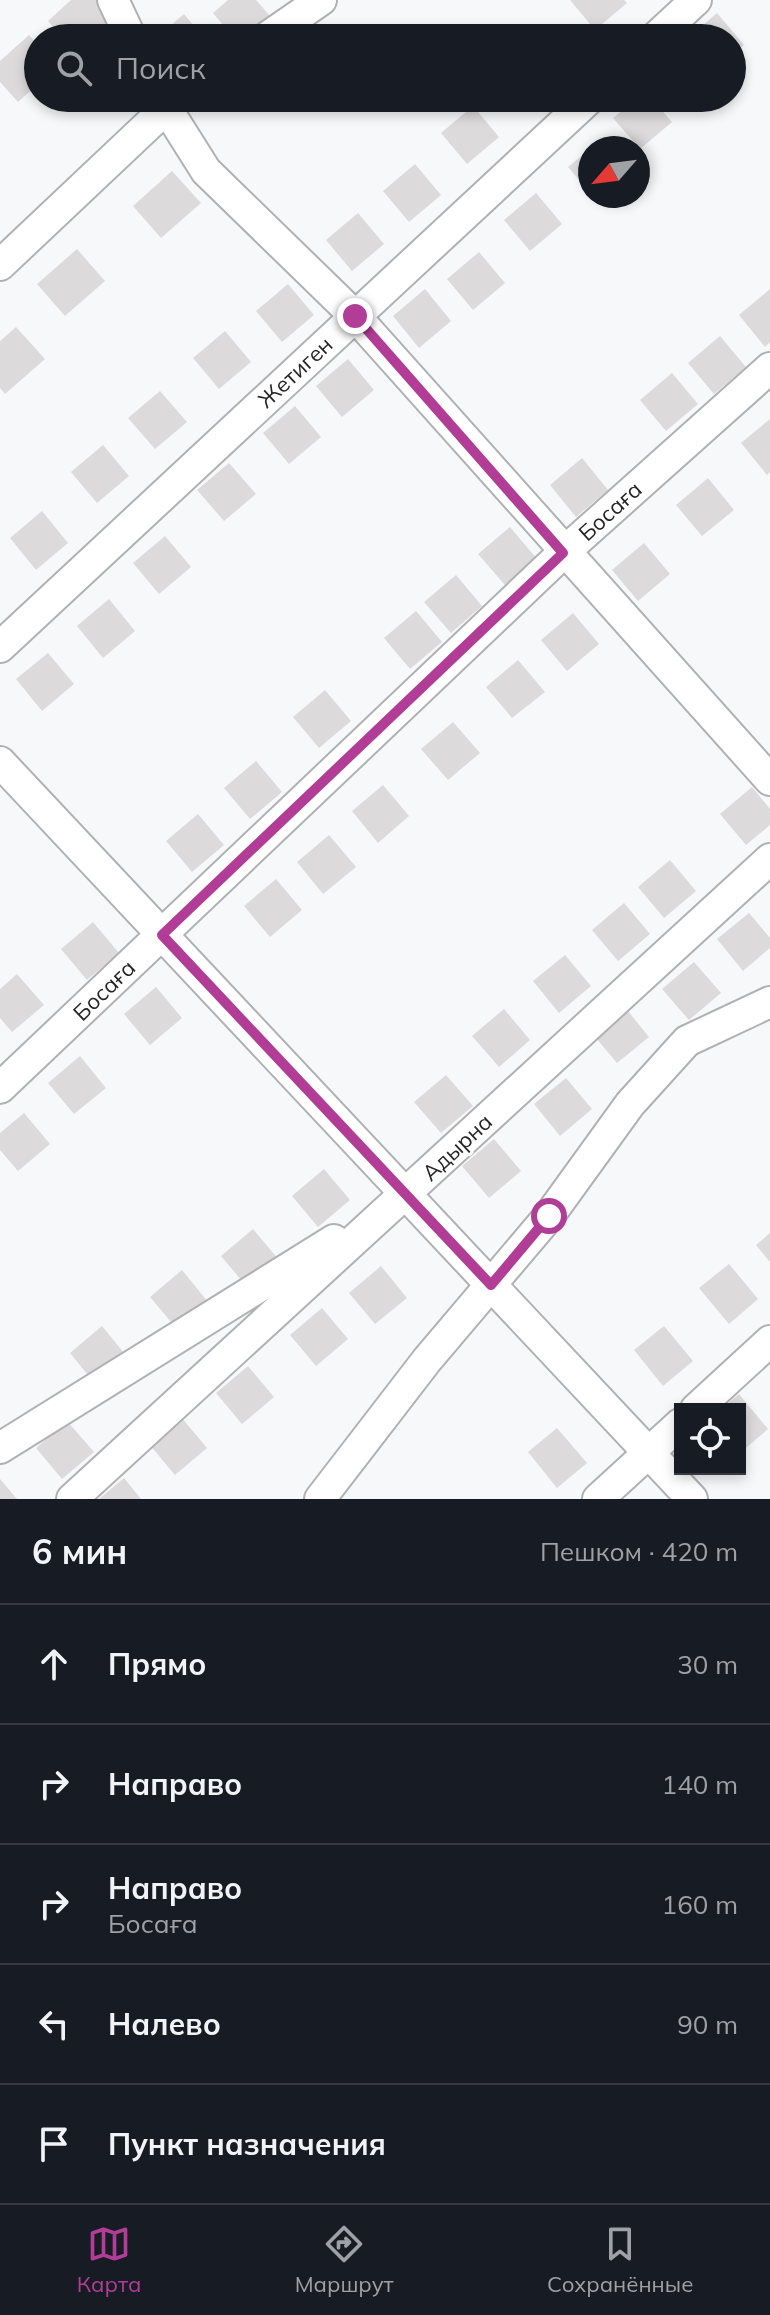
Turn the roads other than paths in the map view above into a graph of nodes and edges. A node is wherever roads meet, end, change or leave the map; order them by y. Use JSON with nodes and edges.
{"nodes":[{"id":1,"x":113,"y":0,"type":"edge"},
{"id":2,"x":321,"y":0,"type":"edge"},
{"id":3,"x":696,"y":0,"type":"edge"},
{"id":4,"x":124,"y":24,"type":"edge"},
{"id":5,"x":286,"y":24,"type":"edge"},
{"id":6,"x":670,"y":24,"type":"edge"},
{"id":7,"x":156,"y":112,"type":"edge"},
{"id":8,"x":173,"y":112,"type":"edge"},
{"id":9,"x":575,"y":112,"type":"edge"},
{"id":10,"x":0,"y":265,"type":"edge"},
{"id":11,"x":355,"y":316,"type":"junction"},
{"id":12,"x":770,"y":368,"type":"edge"},
{"id":13,"x":563,"y":553,"type":"junction"},
{"id":14,"x":0,"y":647,"type":"edge"},
{"id":15,"x":0,"y":762,"type":"edge"},
{"id":16,"x":770,"y":780,"type":"edge"},
{"id":17,"x":770,"y":859,"type":"edge"},
{"id":18,"x":162,"y":935,"type":"junction"},
{"id":19,"x":770,"y":1002,"type":"edge"},
{"id":20,"x":0,"y":1088,"type":"edge"},
{"id":21,"x":402,"y":1197,"type":"junction"},
{"id":22,"x":491,"y":1285,"type":"junction"},
{"id":23,"x":770,"y":1341,"type":"edge"},
{"id":24,"x":703,"y":1403,"type":"edge"},
{"id":25,"x":674,"y":1429,"type":"edge"},
{"id":26,"x":0,"y":1448,"type":"edge"},
{"id":27,"x":649,"y":1452,"type":"junction"},
{"id":28,"x":72,"y":1499,"type":"edge"},
{"id":29,"x":320,"y":1499,"type":"edge"},
{"id":30,"x":598,"y":1499,"type":"edge"},
{"id":31,"x":692,"y":1499,"type":"edge"}],
"edges":[{"from":1,"to":4,"type":"street"},
{"from":2,"to":5,"type":"street"},
{"from":3,"to":6,"type":"street"},
{"from":7,"to":10,"type":"street"},
{"from":8,"to":11,"type":"street"},
{"from":9,"to":11,"type":"street","name":"Жетиген"},
{"from":11,"to":13,"type":"street"},
{"from":11,"to":14,"type":"street","name":"Жетиген"},
{"from":12,"to":13,"type":"street","name":"Босаға"},
{"from":13,"to":16,"type":"street"},
{"from":13,"to":18,"type":"street","name":"Босаға"},
{"from":15,"to":18,"type":"street"},
{"from":17,"to":21,"type":"street","name":"Адырна"},
{"from":18,"to":20,"type":"street","name":"Босаға"},
{"from":18,"to":21,"type":"street"},
{"from":19,"to":22,"type":"street"},
{"from":21,"to":22,"type":"street"},
{"from":21,"to":26,"type":"street"},
{"from":21,"to":28,"type":"street","name":"Адырна"},
{"from":22,"to":27,"type":"street"},
{"from":22,"to":29,"type":"street"},
{"from":23,"to":24,"type":"street"},
{"from":25,"to":27,"type":"street"},
{"from":27,"to":30,"type":"street"},
{"from":27,"to":31,"type":"street"}]}
